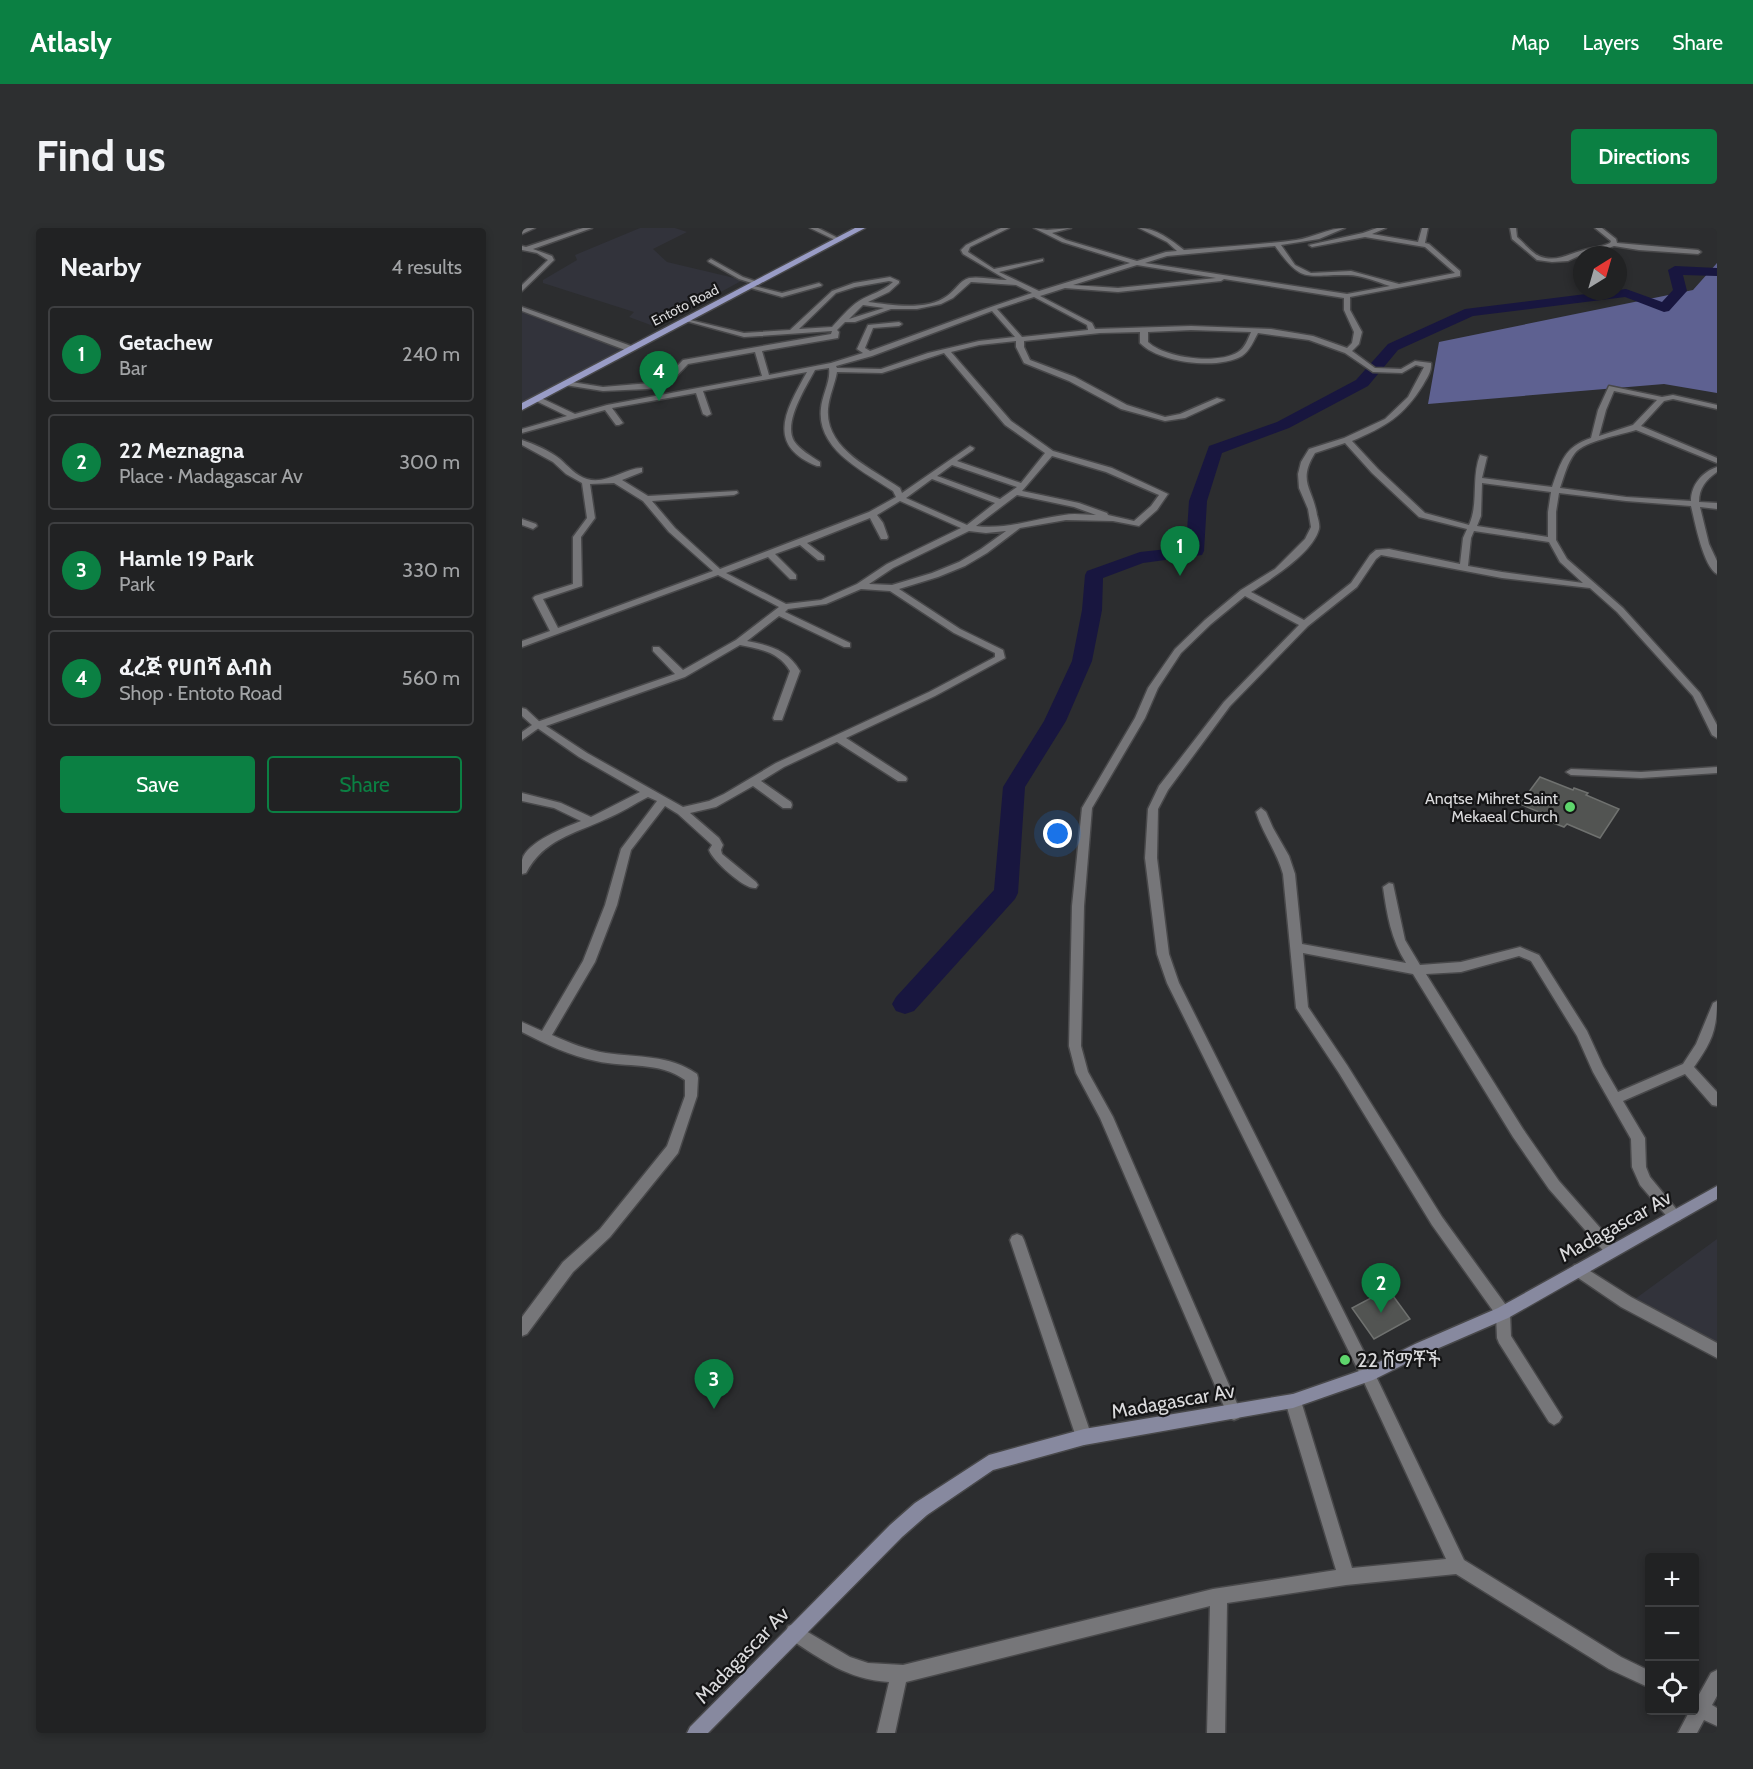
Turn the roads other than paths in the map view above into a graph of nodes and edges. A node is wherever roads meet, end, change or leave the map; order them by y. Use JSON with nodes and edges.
{"nodes":[{"id":1,"x":532,"y":228,"type":"edge"},
{"id":2,"x":589,"y":228,"type":"edge"},
{"id":3,"x":813,"y":228,"type":"edge"},
{"id":4,"x":861,"y":228,"type":"edge"},
{"id":5,"x":1006,"y":228,"type":"edge"},
{"id":6,"x":1037,"y":228,"type":"edge"},
{"id":7,"x":1068,"y":228,"type":"edge"},
{"id":8,"x":1142,"y":228,"type":"edge"},
{"id":9,"x":1342,"y":228,"type":"edge"},
{"id":10,"x":1383,"y":228,"type":"edge"},
{"id":11,"x":1425,"y":228,"type":"edge"},
{"id":12,"x":1513,"y":228,"type":"edge"},
{"id":13,"x":1598,"y":228,"type":"edge"},
{"id":14,"x":522,"y":232,"type":"edge"},
{"id":15,"x":1048,"y":232,"type":"junction"},
{"id":16,"x":1365,"y":235,"type":"junction"},
{"id":17,"x":838,"y":240,"type":"junction"},
{"id":18,"x":1269,"y":244,"type":"junction"},
{"id":19,"x":1421,"y":244,"type":"junction"},
{"id":20,"x":1613,"y":244,"type":"junction"},
{"id":21,"x":1278,"y":246,"type":"junction"},
{"id":22,"x":525,"y":249,"type":"edge"},
{"id":23,"x":1182,"y":252,"type":"junction"},
{"id":24,"x":1698,"y":252,"type":"dead end"},
{"id":25,"x":1041,"y":260,"type":"dead end"},
{"id":26,"x":711,"y":261,"type":"dead end"},
{"id":27,"x":1136,"y":262,"type":"junction"},
{"id":28,"x":993,"y":271,"type":"junction"},
{"id":29,"x":1234,"y":278,"type":"junction"},
{"id":30,"x":1015,"y":283,"type":"junction"},
{"id":31,"x":754,"y":285,"type":"junction"},
{"id":32,"x":819,"y":285,"type":"dead end"},
{"id":33,"x":1061,"y":286,"type":"junction"},
{"id":34,"x":1400,"y":286,"type":"junction"},
{"id":35,"x":522,"y":289,"type":"edge"},
{"id":36,"x":1036,"y":295,"type":"junction"},
{"id":37,"x":1347,"y":296,"type":"junction"},
{"id":38,"x":861,"y":303,"type":"junction"},
{"id":39,"x":893,"y":308,"type":"junction"},
{"id":40,"x":993,"y":308,"type":"junction"},
{"id":41,"x":522,"y":309,"type":"edge"},
{"id":42,"x":688,"y":320,"type":"junction"},
{"id":43,"x":841,"y":320,"type":"junction"},
{"id":44,"x":899,"y":324,"type":"dead end"},
{"id":45,"x":834,"y":329,"type":"junction"},
{"id":46,"x":1144,"y":329,"type":"junction"},
{"id":47,"x":1256,"y":330,"type":"junction"},
{"id":48,"x":792,"y":332,"type":"junction"},
{"id":49,"x":1092,"y":332,"type":"junction"},
{"id":50,"x":1020,"y":339,"type":"junction"},
{"id":51,"x":632,"y":348,"type":"junction"},
{"id":52,"x":758,"y":351,"type":"junction"},
{"id":53,"x":946,"y":351,"type":"junction"},
{"id":54,"x":1348,"y":351,"type":"junction"},
{"id":55,"x":869,"y":354,"type":"junction"},
{"id":56,"x":833,"y":367,"type":"junction"},
{"id":57,"x":812,"y":369,"type":"junction"},
{"id":58,"x":1077,"y":369,"type":"dead end"},
{"id":59,"x":1060,"y":373,"type":"junction"},
{"id":60,"x":766,"y":378,"type":"junction"},
{"id":61,"x":567,"y":383,"type":"junction"},
{"id":62,"x":699,"y":390,"type":"junction"},
{"id":63,"x":539,"y":399,"type":"junction"},
{"id":64,"x":1662,"y":399,"type":"junction"},
{"id":65,"x":1220,"y":400,"type":"dead end"},
{"id":66,"x":522,"y":407,"type":"edge"},
{"id":67,"x":608,"y":407,"type":"junction"},
{"id":68,"x":1717,"y":407,"type":"edge"},
{"id":69,"x":707,"y":414,"type":"dead end"},
{"id":70,"x":574,"y":416,"type":"junction"},
{"id":71,"x":619,"y":423,"type":"dead end"},
{"id":72,"x":1636,"y":427,"type":"junction"},
{"id":73,"x":522,"y":431,"type":"edge"},
{"id":74,"x":1595,"y":438,"type":"junction"},
{"id":75,"x":1347,"y":440,"type":"junction"},
{"id":76,"x":522,"y":442,"type":"edge"},
{"id":77,"x":970,"y":448,"type":"dead end"},
{"id":78,"x":1050,"y":453,"type":"junction"},
{"id":79,"x":1483,"y":457,"type":"dead end"},
{"id":80,"x":1717,"y":461,"type":"edge"},
{"id":81,"x":951,"y":462,"type":"junction"},
{"id":82,"x":817,"y":464,"type":"dead end"},
{"id":83,"x":1717,"y":469,"type":"edge"},
{"id":84,"x":639,"y":470,"type":"dead end"},
{"id":85,"x":931,"y":476,"type":"junction"},
{"id":86,"x":616,"y":480,"type":"junction"},
{"id":87,"x":1478,"y":480,"type":"junction"},
{"id":88,"x":586,"y":482,"type":"junction"},
{"id":89,"x":1019,"y":489,"type":"junction"},
{"id":90,"x":1555,"y":490,"type":"junction"},
{"id":91,"x":734,"y":493,"type":"dead end"},
{"id":92,"x":646,"y":498,"type":"junction"},
{"id":93,"x":900,"y":498,"type":"junction"},
{"id":94,"x":1002,"y":502,"type":"junction"},
{"id":95,"x":1695,"y":504,"type":"junction"},
{"id":96,"x":1717,"y":506,"type":"edge"},
{"id":97,"x":872,"y":514,"type":"junction"},
{"id":98,"x":1113,"y":518,"type":"junction"},
{"id":99,"x":522,"y":522,"type":"edge"},
{"id":100,"x":533,"y":526,"type":"dead end"},
{"id":101,"x":1017,"y":526,"type":"junction"},
{"id":102,"x":968,"y":528,"type":"junction"},
{"id":103,"x":1472,"y":528,"type":"junction"},
{"id":104,"x":884,"y":537,"type":"dead end"},
{"id":105,"x":1552,"y":540,"type":"junction"},
{"id":106,"x":801,"y":542,"type":"junction"},
{"id":107,"x":770,"y":554,"type":"junction"},
{"id":108,"x":822,"y":558,"type":"dead end"},
{"id":109,"x":1464,"y":566,"type":"junction"},
{"id":110,"x":1717,"y":571,"type":"edge"},
{"id":111,"x":720,"y":573,"type":"junction"},
{"id":112,"x":793,"y":578,"type":"dead end"},
{"id":113,"x":860,"y":586,"type":"junction"},
{"id":114,"x":1589,"y":586,"type":"junction"},
{"id":115,"x":892,"y":588,"type":"junction"},
{"id":116,"x":1244,"y":592,"type":"junction"},
{"id":117,"x":781,"y":610,"type":"junction"},
{"id":118,"x":1305,"y":624,"type":"junction"},
{"id":119,"x":555,"y":632,"type":"junction"},
{"id":120,"x":739,"y":642,"type":"junction"},
{"id":121,"x":522,"y":644,"type":"edge"},
{"id":122,"x":847,"y":645,"type":"dead end"},
{"id":123,"x":656,"y":649,"type":"dead end"},
{"id":124,"x":682,"y":675,"type":"junction"},
{"id":125,"x":522,"y":711,"type":"edge"},
{"id":126,"x":777,"y":718,"type":"dead end"},
{"id":127,"x":538,"y":724,"type":"junction"},
{"id":128,"x":1717,"y":735,"type":"edge"},
{"id":129,"x":522,"y":737,"type":"edge"},
{"id":130,"x":838,"y":738,"type":"junction"},
{"id":131,"x":1715,"y":771,"type":"edge"},
{"id":132,"x":1570,"y":772,"type":"dead end"},
{"id":133,"x":902,"y":779,"type":"dead end"},
{"id":134,"x":753,"y":781,"type":"junction"},
{"id":135,"x":647,"y":793,"type":"junction"},
{"id":136,"x":522,"y":797,"type":"edge"},
{"id":137,"x":663,"y":801,"type":"junction"},
{"id":138,"x":788,"y":805,"type":"dead end"},
{"id":139,"x":682,"y":811,"type":"junction"},
{"id":140,"x":1261,"y":812,"type":"dead end"},
{"id":141,"x":591,"y":822,"type":"junction"},
{"id":142,"x":522,"y":870,"type":"edge"},
{"id":143,"x":752,"y":885,"type":"dead end"},
{"id":144,"x":1389,"y":887,"type":"dead end"},
{"id":145,"x":1297,"y":948,"type":"junction"},
{"id":146,"x":1417,"y":970,"type":"junction"},
{"id":147,"x":1717,"y":1006,"type":"edge"},
{"id":148,"x":522,"y":1027,"type":"edge"},
{"id":149,"x":545,"y":1037,"type":"junction"},
{"id":150,"x":1687,"y":1068,"type":"junction"},
{"id":151,"x":1615,"y":1099,"type":"junction"},
{"id":152,"x":1717,"y":1101,"type":"edge"},
{"id":153,"x":1717,"y":1192,"type":"edge"},
{"id":154,"x":1675,"y":1216,"type":"junction"},
{"id":155,"x":1017,"y":1240,"type":"dead end"},
{"id":156,"x":1612,"y":1251,"type":"junction"},
{"id":157,"x":1579,"y":1270,"type":"junction"},
{"id":158,"x":1503,"y":1313,"type":"junction"},
{"id":159,"x":522,"y":1329,"type":"edge"},
{"id":160,"x":1717,"y":1351,"type":"edge"},
{"id":161,"x":1368,"y":1375,"type":"junction"},
{"id":162,"x":1293,"y":1401,"type":"junction"},
{"id":163,"x":1234,"y":1413,"type":"junction"},
{"id":164,"x":1554,"y":1417,"type":"dead end"},
{"id":165,"x":1084,"y":1437,"type":"junction"},
{"id":166,"x":1458,"y":1566,"type":"junction"},
{"id":167,"x":1346,"y":1577,"type":"junction"},
{"id":168,"x":1219,"y":1597,"type":"junction"},
{"id":169,"x":794,"y":1632,"type":"junction"},
{"id":170,"x":898,"y":1674,"type":"junction"},
{"id":171,"x":1645,"y":1678,"type":"edge"},
{"id":172,"x":1717,"y":1679,"type":"edge"},
{"id":173,"x":1704,"y":1710,"type":"edge"},
{"id":174,"x":696,"y":1733,"type":"edge"},
{"id":175,"x":886,"y":1733,"type":"edge"},
{"id":176,"x":1216,"y":1733,"type":"edge"},
{"id":177,"x":1687,"y":1733,"type":"edge"}],
"edges":[{"from":1,"to":14,"type":"street"},
{"from":2,"to":22,"type":"street"},
{"from":3,"to":17,"type":"street"},
{"from":4,"to":17,"type":"main road","name":"Entoto Road"},
{"from":5,"to":28,"type":"street"},
{"from":6,"to":15,"type":"street"},
{"from":7,"to":15,"type":"street"},
{"from":8,"to":23,"type":"street"},
{"from":9,"to":18,"type":"street"},
{"from":10,"to":16,"type":"street"},
{"from":11,"to":19,"type":"street"},
{"from":12,"to":20,"type":"street"},
{"from":13,"to":20,"type":"street"},
{"from":15,"to":27,"type":"street"},
{"from":16,"to":19,"type":"street"},
{"from":16,"to":21,"type":"street"},
{"from":17,"to":31,"type":"main road","name":"Entoto Road"},
{"from":18,"to":21,"type":"street"},
{"from":18,"to":23,"type":"street"},
{"from":19,"to":34,"type":"street"},
{"from":20,"to":24,"type":"street"},
{"from":21,"to":34,"type":"street"},
{"from":22,"to":35,"type":"street"},
{"from":23,"to":27,"type":"street"},
{"from":25,"to":28,"type":"street"},
{"from":26,"to":31,"type":"street"},
{"from":27,"to":29,"type":"street"},
{"from":27,"to":33,"type":"street"},
{"from":28,"to":30,"type":"street"},
{"from":29,"to":33,"type":"street"},
{"from":29,"to":37,"type":"street"},
{"from":30,"to":36,"type":"street"},
{"from":30,"to":39,"type":"street"},
{"from":31,"to":32,"type":"street"},
{"from":31,"to":42,"type":"main road","name":"Entoto Road"},
{"from":33,"to":36,"type":"street"},
{"from":34,"to":37,"type":"street"},
{"from":36,"to":40,"type":"street"},
{"from":36,"to":49,"type":"street"},
{"from":37,"to":54,"type":"street"},
{"from":38,"to":39,"type":"street"},
{"from":38,"to":43,"type":"street"},
{"from":38,"to":48,"type":"street"},
{"from":39,"to":43,"type":"street"},
{"from":40,"to":50,"type":"street"},
{"from":40,"to":55,"type":"street"},
{"from":41,"to":51,"type":"street"},
{"from":42,"to":48,"type":"street"},
{"from":42,"to":51,"type":"main road","name":"Entoto Road"},
{"from":43,"to":45,"type":"street"},
{"from":44,"to":55,"type":"street"},
{"from":45,"to":48,"type":"street"},
{"from":45,"to":52,"type":"street"},
{"from":46,"to":47,"type":"street"},
{"from":46,"to":47,"type":"street"},
{"from":46,"to":49,"type":"street"},
{"from":47,"to":54,"type":"street"},
{"from":49,"to":50,"type":"street"},
{"from":50,"to":53,"type":"street"},
{"from":50,"to":59,"type":"street"},
{"from":51,"to":61,"type":"main road","name":"Entoto Road"},
{"from":52,"to":60,"type":"street"},
{"from":52,"to":61,"type":"street"},
{"from":53,"to":56,"type":"street"},
{"from":53,"to":78,"type":"street"},
{"from":54,"to":75,"type":"street"},
{"from":55,"to":56,"type":"street"},
{"from":56,"to":57,"type":"street"},
{"from":56,"to":93,"type":"street"},
{"from":57,"to":60,"type":"street"},
{"from":57,"to":82,"type":"street"},
{"from":58,"to":59,"type":"street"},
{"from":59,"to":65,"type":"street"},
{"from":60,"to":62,"type":"street"},
{"from":61,"to":63,"type":"main road","name":"Entoto Road"},
{"from":62,"to":67,"type":"street"},
{"from":62,"to":69,"type":"street"},
{"from":63,"to":66,"type":"main road","name":"Entoto Road"},
{"from":63,"to":70,"type":"street"},
{"from":64,"to":68,"type":"street"},
{"from":64,"to":72,"type":"street"},
{"from":64,"to":74,"type":"street"},
{"from":67,"to":70,"type":"street"},
{"from":67,"to":71,"type":"street"},
{"from":70,"to":73,"type":"street"},
{"from":72,"to":74,"type":"street"},
{"from":72,"to":80,"type":"street"},
{"from":74,"to":90,"type":"street"},
{"from":75,"to":103,"type":"street"},
{"from":75,"to":116,"type":"street"},
{"from":76,"to":88,"type":"street"},
{"from":77,"to":81,"type":"street"},
{"from":78,"to":89,"type":"street"},
{"from":78,"to":98,"type":"street"},
{"from":79,"to":87,"type":"street"},
{"from":81,"to":85,"type":"street"},
{"from":81,"to":89,"type":"street"},
{"from":83,"to":95,"type":"street"},
{"from":84,"to":86,"type":"street"},
{"from":85,"to":93,"type":"street"},
{"from":85,"to":94,"type":"street"},
{"from":86,"to":88,"type":"street"},
{"from":86,"to":92,"type":"street"},
{"from":87,"to":90,"type":"street"},
{"from":87,"to":103,"type":"street"},
{"from":88,"to":119,"type":"street"},
{"from":89,"to":94,"type":"street"},
{"from":89,"to":98,"type":"street"},
{"from":90,"to":95,"type":"street"},
{"from":90,"to":105,"type":"street"},
{"from":91,"to":92,"type":"street"},
{"from":92,"to":111,"type":"street"},
{"from":93,"to":97,"type":"street"},
{"from":93,"to":102,"type":"street"},
{"from":94,"to":102,"type":"street"},
{"from":95,"to":96,"type":"street"},
{"from":95,"to":110,"type":"street"},
{"from":97,"to":104,"type":"street"},
{"from":97,"to":106,"type":"street"},
{"from":98,"to":101,"type":"street"},
{"from":99,"to":100,"type":"street"},
{"from":101,"to":102,"type":"street"},
{"from":101,"to":115,"type":"street"},
{"from":102,"to":113,"type":"street"},
{"from":103,"to":105,"type":"street"},
{"from":103,"to":109,"type":"street"},
{"from":105,"to":114,"type":"street"},
{"from":106,"to":107,"type":"street"},
{"from":106,"to":108,"type":"street"},
{"from":107,"to":111,"type":"street"},
{"from":107,"to":112,"type":"street"},
{"from":109,"to":114,"type":"street"},
{"from":109,"to":118,"type":"street"},
{"from":111,"to":117,"type":"street"},
{"from":111,"to":119,"type":"street"},
{"from":113,"to":115,"type":"street"},
{"from":113,"to":117,"type":"street"},
{"from":114,"to":128,"type":"street"},
{"from":115,"to":130,"type":"street"},
{"from":116,"to":118,"type":"street"},
{"from":116,"to":163,"type":"street"},
{"from":117,"to":120,"type":"street"},
{"from":117,"to":122,"type":"street"},
{"from":118,"to":161,"type":"street"},
{"from":119,"to":121,"type":"street"},
{"from":120,"to":124,"type":"street"},
{"from":120,"to":126,"type":"street"},
{"from":123,"to":124,"type":"street"},
{"from":124,"to":127,"type":"street"},
{"from":125,"to":127,"type":"street"},
{"from":127,"to":129,"type":"street"},
{"from":127,"to":135,"type":"street"},
{"from":130,"to":133,"type":"street"},
{"from":130,"to":134,"type":"street"},
{"from":131,"to":132,"type":"street"},
{"from":134,"to":138,"type":"street"},
{"from":134,"to":139,"type":"street"},
{"from":135,"to":137,"type":"street"},
{"from":135,"to":141,"type":"street"},
{"from":136,"to":141,"type":"street"},
{"from":137,"to":139,"type":"street"},
{"from":137,"to":149,"type":"street"},
{"from":139,"to":143,"type":"street"},
{"from":140,"to":145,"type":"street"},
{"from":141,"to":142,"type":"street"},
{"from":144,"to":146,"type":"street"},
{"from":145,"to":146,"type":"street"},
{"from":145,"to":158,"type":"street"},
{"from":146,"to":151,"type":"street"},
{"from":146,"to":156,"type":"street"},
{"from":147,"to":150,"type":"street"},
{"from":148,"to":149,"type":"street"},
{"from":149,"to":159,"type":"street"},
{"from":150,"to":151,"type":"street"},
{"from":150,"to":152,"type":"street"},
{"from":151,"to":154,"type":"street"},
{"from":153,"to":154,"type":"main road","name":"Madagascar Av"},
{"from":154,"to":156,"type":"main road","name":"Madagascar Av"},
{"from":155,"to":165,"type":"street"},
{"from":156,"to":157,"type":"main road","name":"Madagascar Av"},
{"from":157,"to":158,"type":"main road","name":"Madagascar Av"},
{"from":157,"to":160,"type":"street"},
{"from":158,"to":161,"type":"main road","name":"Madagascar Av"},
{"from":158,"to":164,"type":"street"},
{"from":161,"to":162,"type":"main road","name":"Madagascar Av"},
{"from":161,"to":166,"type":"street"},
{"from":162,"to":163,"type":"main road","name":"Madagascar Av"},
{"from":162,"to":167,"type":"street"},
{"from":163,"to":165,"type":"main road","name":"Madagascar Av"},
{"from":165,"to":169,"type":"main road","name":"Madagascar Av"},
{"from":166,"to":167,"type":"street"},
{"from":166,"to":171,"type":"street"},
{"from":167,"to":168,"type":"street"},
{"from":168,"to":170,"type":"street"},
{"from":168,"to":176,"type":"street"},
{"from":169,"to":170,"type":"street"},
{"from":169,"to":174,"type":"main road","name":"Madagascar Av"},
{"from":170,"to":175,"type":"street"},
{"from":172,"to":173,"type":"street"},
{"from":173,"to":177,"type":"street"}]}
